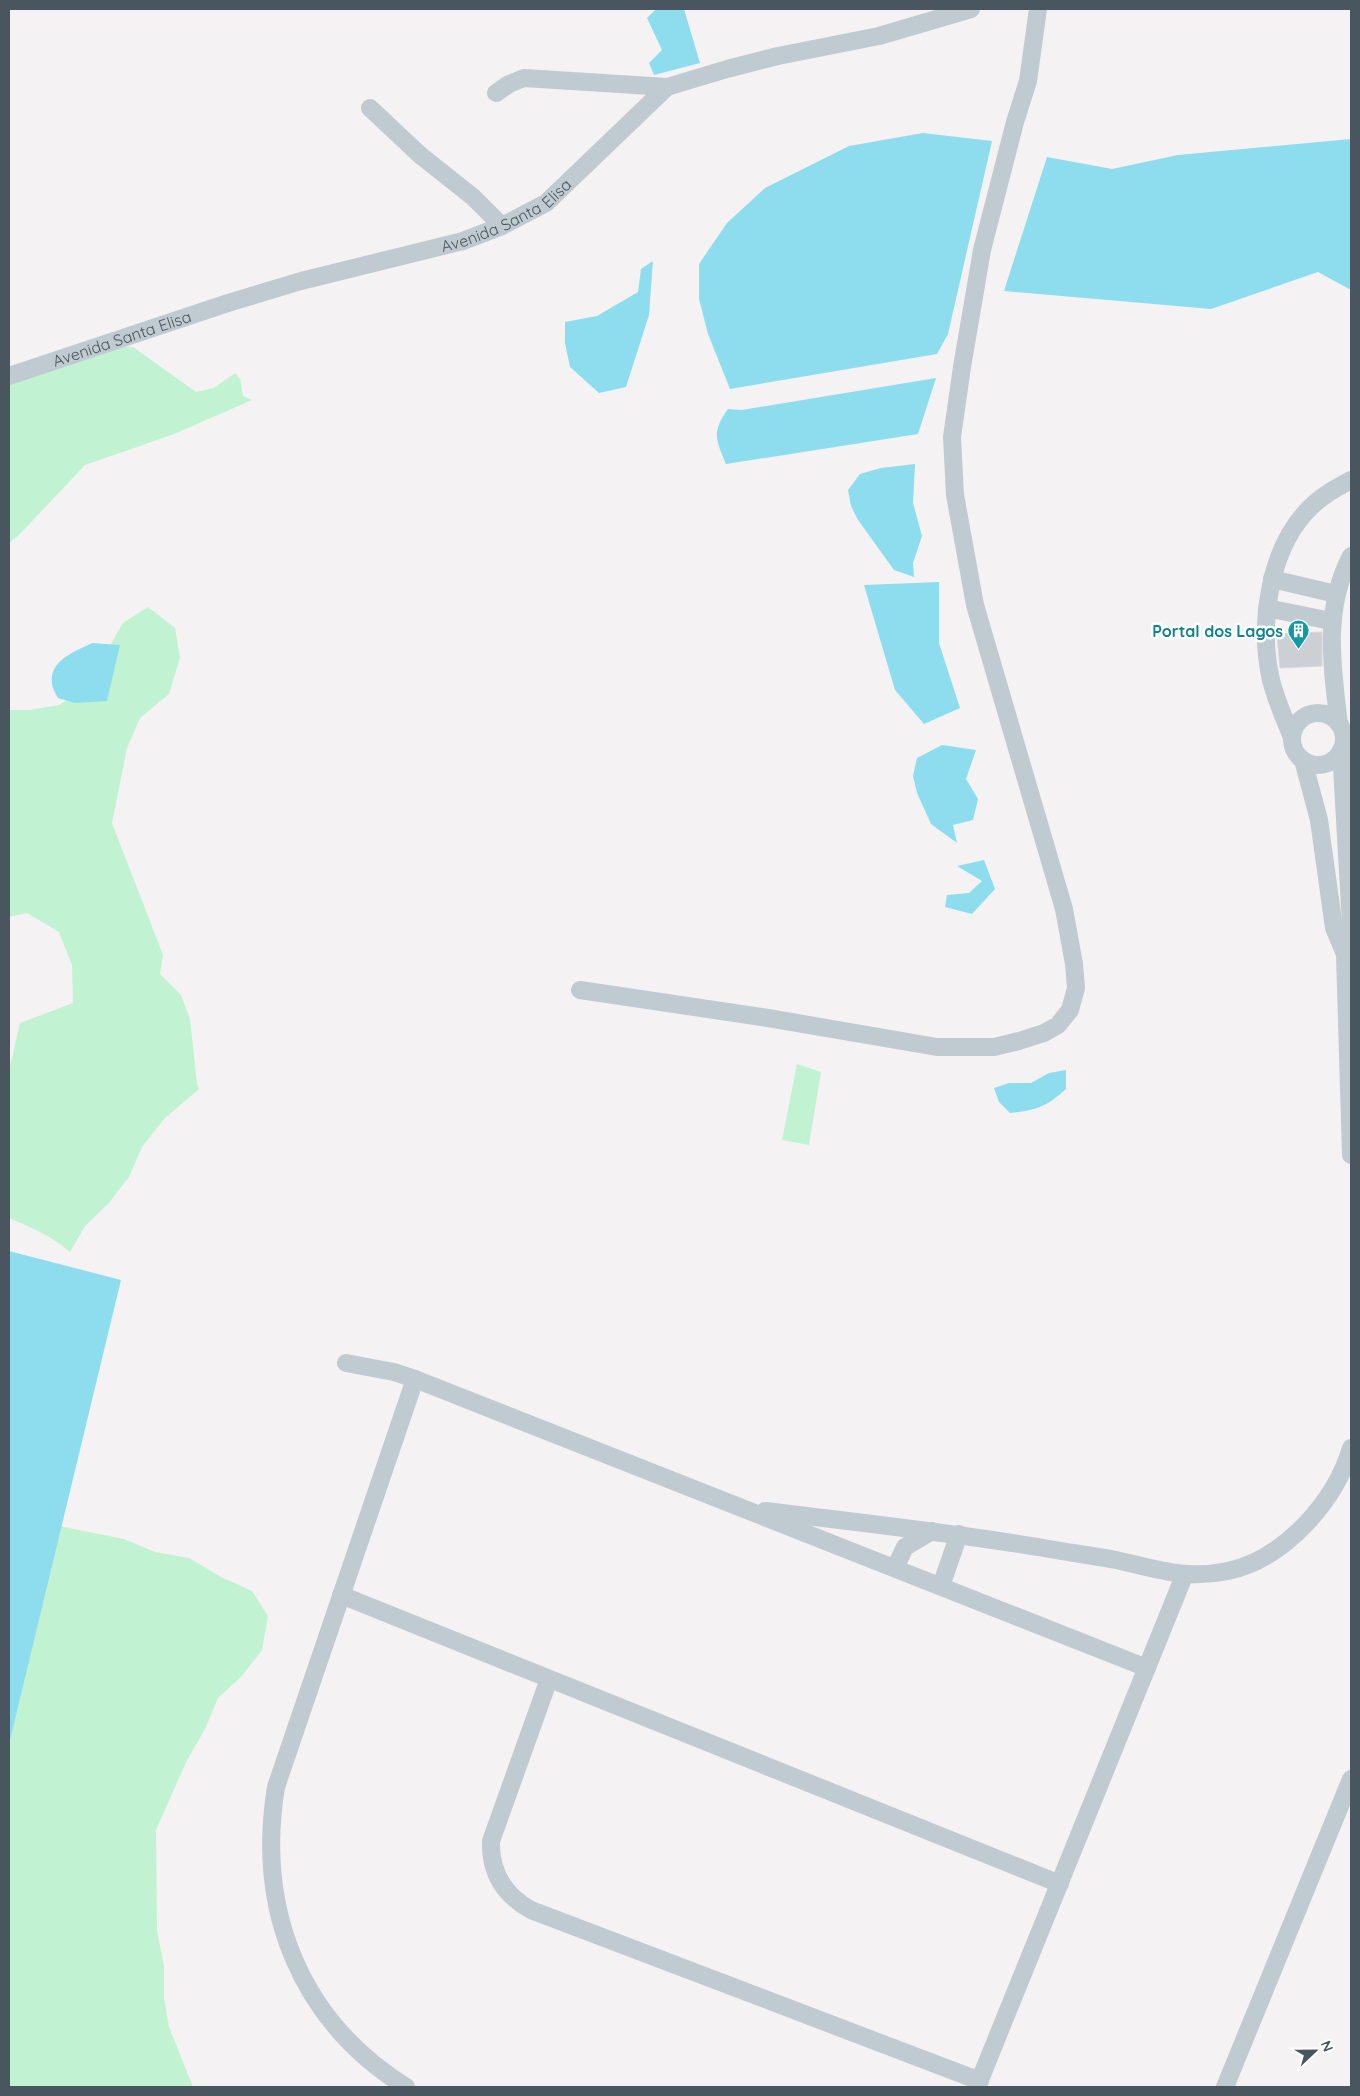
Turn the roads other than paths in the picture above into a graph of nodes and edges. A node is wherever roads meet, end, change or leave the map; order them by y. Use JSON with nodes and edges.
{"nodes":[{"id":1,"x":971,"y":9,"type":"edge"},
{"id":2,"x":1038,"y":9,"type":"edge"},
{"id":3,"x":667,"y":87,"type":"junction"},
{"id":4,"x":496,"y":93,"type":"dead end"},
{"id":5,"x":370,"y":108,"type":"dead end"},
{"id":6,"x":502,"y":226,"type":"junction"},
{"id":7,"x":9,"y":376,"type":"edge"},
{"id":8,"x":1351,"y":480,"type":"edge"},
{"id":9,"x":1351,"y":556,"type":"edge"},
{"id":10,"x":1272,"y":579,"type":"junction"},
{"id":11,"x":1336,"y":594,"type":"junction"},
{"id":12,"x":1267,"y":608,"type":"junction"},
{"id":13,"x":1331,"y":621,"type":"junction"},
{"id":14,"x":1339,"y":724,"type":"junction"},
{"id":15,"x":1292,"y":737,"type":"junction"},
{"id":16,"x":1341,"y":750,"type":"junction"},
{"id":17,"x":1303,"y":760,"type":"junction"},
{"id":18,"x":1351,"y":926,"type":"edge"},
{"id":19,"x":1348,"y":955,"type":"edge"},
{"id":20,"x":580,"y":990,"type":"dead end"},
{"id":21,"x":1351,"y":1155,"type":"edge"},
{"id":22,"x":346,"y":1363,"type":"dead end"},
{"id":23,"x":415,"y":1379,"type":"junction"},
{"id":24,"x":1351,"y":1448,"type":"edge"},
{"id":25,"x":1347,"y":1473,"type":"edge"},
{"id":26,"x":741,"y":1508,"type":"junction"},
{"id":27,"x":932,"y":1531,"type":"junction"},
{"id":28,"x":959,"y":1534,"type":"junction"},
{"id":29,"x":895,"y":1568,"type":"junction"},
{"id":30,"x":1184,"y":1576,"type":"junction"},
{"id":31,"x":941,"y":1586,"type":"junction"},
{"id":32,"x":341,"y":1596,"type":"junction"},
{"id":33,"x":1147,"y":1668,"type":"junction"},
{"id":34,"x":549,"y":1679,"type":"junction"},
{"id":35,"x":1351,"y":1778,"type":"edge"},
{"id":36,"x":1060,"y":1884,"type":"junction"},
{"id":37,"x":979,"y":2084,"type":"edge"},
{"id":38,"x":406,"y":2087,"type":"edge"},
{"id":39,"x":1226,"y":2087,"type":"edge"}],
"edges":[{"from":1,"to":3,"type":"street","name":"Avenida Santa Elisa"},
{"from":2,"to":20,"type":"street"},
{"from":3,"to":4,"type":"street"},
{"from":3,"to":6,"type":"street","name":"Avenida Santa Elisa"},
{"from":5,"to":6,"type":"street"},
{"from":6,"to":7,"type":"street","name":"Avenida Santa Elisa"},
{"from":8,"to":10,"type":"street"},
{"from":9,"to":11,"type":"street"},
{"from":10,"to":11,"type":"street"},
{"from":10,"to":12,"type":"street"},
{"from":11,"to":13,"type":"street"},
{"from":12,"to":13,"type":"street"},
{"from":12,"to":15,"type":"street"},
{"from":13,"to":14,"type":"street"},
{"from":14,"to":15,"type":"street"},
{"from":14,"to":16,"type":"street"},
{"from":15,"to":17,"type":"street"},
{"from":16,"to":17,"type":"street"},
{"from":16,"to":18,"type":"street"},
{"from":17,"to":19,"type":"street"},
{"from":18,"to":19,"type":"street"},
{"from":19,"to":21,"type":"street"},
{"from":22,"to":23,"type":"street"},
{"from":23,"to":26,"type":"street"},
{"from":23,"to":32,"type":"street"},
{"from":24,"to":25,"type":"street"},
{"from":25,"to":30,"type":"street"},
{"from":26,"to":27,"type":"street"},
{"from":26,"to":29,"type":"street"},
{"from":27,"to":28,"type":"street"},
{"from":27,"to":29,"type":"street"},
{"from":28,"to":30,"type":"street"},
{"from":28,"to":31,"type":"street"},
{"from":29,"to":31,"type":"street"},
{"from":30,"to":33,"type":"street"},
{"from":31,"to":33,"type":"street"},
{"from":32,"to":34,"type":"street"},
{"from":32,"to":38,"type":"street"},
{"from":33,"to":36,"type":"street"},
{"from":34,"to":36,"type":"street"},
{"from":34,"to":37,"type":"street"},
{"from":35,"to":39,"type":"street"},
{"from":36,"to":37,"type":"street"}]}
